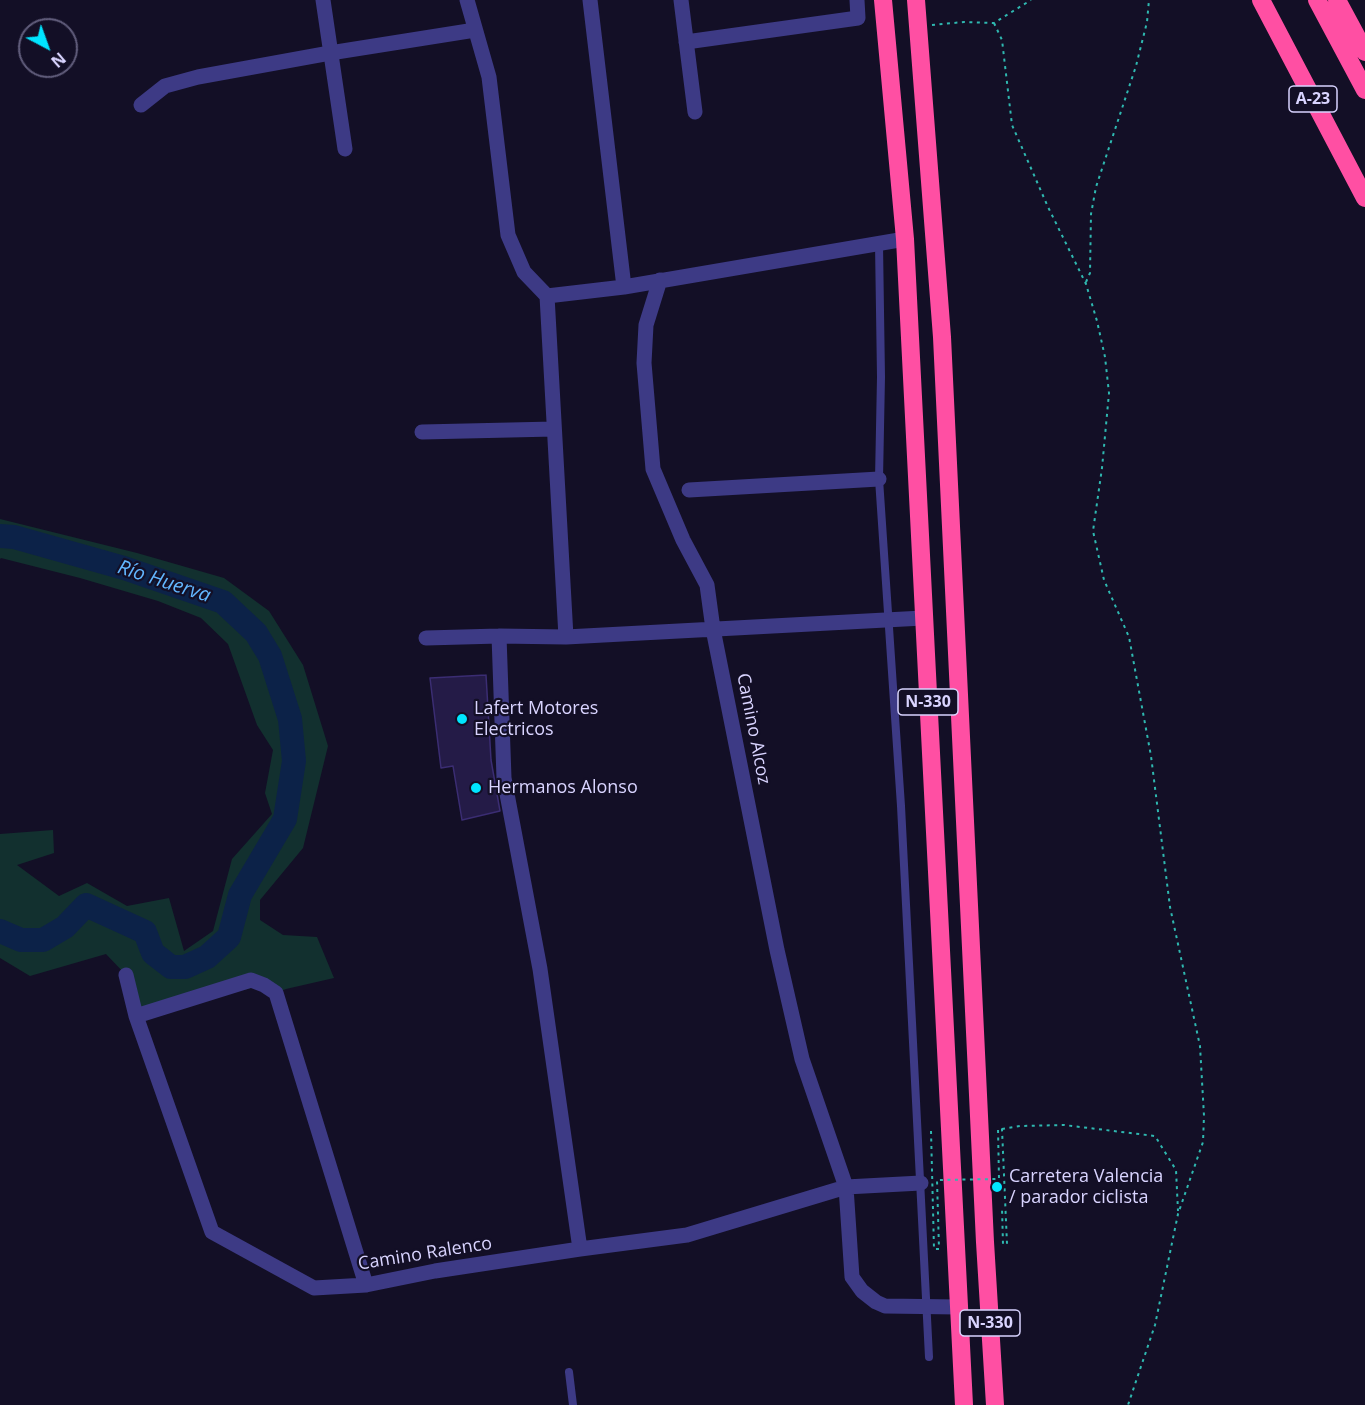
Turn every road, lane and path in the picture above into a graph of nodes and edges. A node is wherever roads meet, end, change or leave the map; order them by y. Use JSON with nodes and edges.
{"nodes":[{"id":1,"x":322,"y":0,"type":"edge"},
{"id":2,"x":467,"y":0,"type":"edge"},
{"id":3,"x":590,"y":0,"type":"edge"},
{"id":4,"x":681,"y":0,"type":"edge"},
{"id":5,"x":857,"y":0,"type":"edge"},
{"id":6,"x":884,"y":0,"type":"edge"},
{"id":7,"x":916,"y":0,"type":"edge"},
{"id":8,"x":1031,"y":0,"type":"edge"},
{"id":9,"x":1149,"y":0,"type":"edge"},
{"id":10,"x":1261,"y":0,"type":"edge"},
{"id":11,"x":1317,"y":0,"type":"edge"},
{"id":12,"x":1337,"y":0,"type":"edge"},
{"id":13,"x":994,"y":23,"type":"junction"},
{"id":14,"x":919,"y":27,"type":"junction"},
{"id":15,"x":475,"y":30,"type":"junction"},
{"id":16,"x":686,"y":42,"type":"junction"},
{"id":17,"x":1365,"y":52,"type":"edge"},
{"id":18,"x":330,"y":53,"type":"junction"},
{"id":19,"x":1365,"y":90,"type":"edge"},
{"id":20,"x":141,"y":105,"type":"dead end"},
{"id":21,"x":695,"y":112,"type":"dead end"},
{"id":22,"x":345,"y":149,"type":"dead end"},
{"id":23,"x":1365,"y":198,"type":"edge"},
{"id":24,"x":905,"y":239,"type":"junction"},
{"id":25,"x":879,"y":243,"type":"junction"},
{"id":26,"x":660,"y":280,"type":"junction"},
{"id":27,"x":1086,"y":284,"type":"junction"},
{"id":28,"x":624,"y":287,"type":"junction"},
{"id":29,"x":547,"y":296,"type":"junction"},
{"id":30,"x":554,"y":429,"type":"junction"},
{"id":31,"x":422,"y":432,"type":"dead end"},
{"id":32,"x":879,"y":479,"type":"junction"},
{"id":33,"x":689,"y":490,"type":"dead end"},
{"id":34,"x":923,"y":618,"type":"junction"},
{"id":35,"x":889,"y":620,"type":"junction"},
{"id":36,"x":713,"y":629,"type":"junction"},
{"id":37,"x":499,"y":636,"type":"junction"},
{"id":38,"x":566,"y":637,"type":"junction"},
{"id":39,"x":426,"y":638,"type":"dead end"},
{"id":40,"x":126,"y":975,"type":"dead end"},
{"id":41,"x":136,"y":1016,"type":"junction"},
{"id":42,"x":1002,"y":1129,"type":"junction"},
{"id":43,"x":931,"y":1131,"type":"dead end"},
{"id":44,"x":921,"y":1183,"type":"junction"},
{"id":45,"x":846,"y":1187,"type":"junction"},
{"id":46,"x":1002,"y":1208,"type":"dead end"},
{"id":47,"x":1178,"y":1214,"type":"junction"},
{"id":48,"x":580,"y":1249,"type":"junction"},
{"id":49,"x":366,"y":1285,"type":"junction"},
{"id":50,"x":927,"y":1307,"type":"junction"},
{"id":51,"x":958,"y":1307,"type":"junction"},
{"id":52,"x":929,"y":1357,"type":"dead end"},
{"id":53,"x":569,"y":1372,"type":"dead end"},
{"id":54,"x":573,"y":1405,"type":"edge"},
{"id":55,"x":964,"y":1405,"type":"edge"},
{"id":56,"x":995,"y":1405,"type":"edge"},
{"id":57,"x":1128,"y":1405,"type":"edge"}],
"edges":[{"from":1,"to":18,"type":"street"},
{"from":2,"to":15,"type":"street"},
{"from":3,"to":28,"type":"street"},
{"from":4,"to":16,"type":"street"},
{"from":5,"to":16,"type":"street"},
{"from":6,"to":24,"type":"highway","number":"N-330"},
{"from":7,"to":14,"type":"highway","number":"N-330"},
{"from":8,"to":13,"type":"path"},
{"from":9,"to":27,"type":"path"},
{"from":10,"to":23,"type":"highway","number":"A-23"},
{"from":11,"to":19,"type":"highway","number":"A-23"},
{"from":12,"to":17,"type":"highway"},
{"from":13,"to":14,"type":"path"},
{"from":13,"to":27,"type":"path"},
{"from":14,"to":56,"type":"highway","number":"N-330"},
{"from":15,"to":18,"type":"street"},
{"from":15,"to":29,"type":"street"},
{"from":16,"to":21,"type":"street"},
{"from":18,"to":20,"type":"street"},
{"from":18,"to":22,"type":"street"},
{"from":24,"to":25,"type":"street"},
{"from":24,"to":34,"type":"highway","number":"N-330"},
{"from":25,"to":26,"type":"street"},
{"from":25,"to":32,"type":"lane"},
{"from":26,"to":28,"type":"street"},
{"from":26,"to":36,"type":"street","name":"Camino Alcoz"},
{"from":27,"to":47,"type":"path"},
{"from":28,"to":29,"type":"street"},
{"from":29,"to":30,"type":"street"},
{"from":30,"to":31,"type":"street"},
{"from":30,"to":38,"type":"street"},
{"from":32,"to":33,"type":"street"},
{"from":32,"to":35,"type":"lane"},
{"from":34,"to":35,"type":"street"},
{"from":34,"to":51,"type":"highway","number":"N-330"},
{"from":35,"to":36,"type":"street"},
{"from":35,"to":44,"type":"lane"},
{"from":36,"to":38,"type":"street"},
{"from":36,"to":45,"type":"street","name":"Camino Alcoz"},
{"from":37,"to":38,"type":"street"},
{"from":37,"to":39,"type":"street"},
{"from":37,"to":48,"type":"street"},
{"from":40,"to":41,"type":"street","name":"Camino Ralenco"},
{"from":41,"to":49,"type":"street","name":"Camino Ralenco"},
{"from":41,"to":49,"type":"street"},
{"from":42,"to":43,"type":"path","bridge":true},
{"from":42,"to":46,"type":"path","bridge":true},
{"from":42,"to":47,"type":"path"},
{"from":44,"to":45,"type":"street","name":"Camino Ralenco"},
{"from":44,"to":50,"type":"lane"},
{"from":45,"to":48,"type":"street","name":"Camino Ralenco"},
{"from":45,"to":50,"type":"street","name":"Camino Alcoz"},
{"from":47,"to":57,"type":"path"},
{"from":48,"to":49,"type":"street","name":"Camino Ralenco"},
{"from":50,"to":51,"type":"street","name":"Camino Alcoz"},
{"from":50,"to":52,"type":"lane"},
{"from":51,"to":55,"type":"highway","number":"N-330"},
{"from":53,"to":54,"type":"lane"}]}
